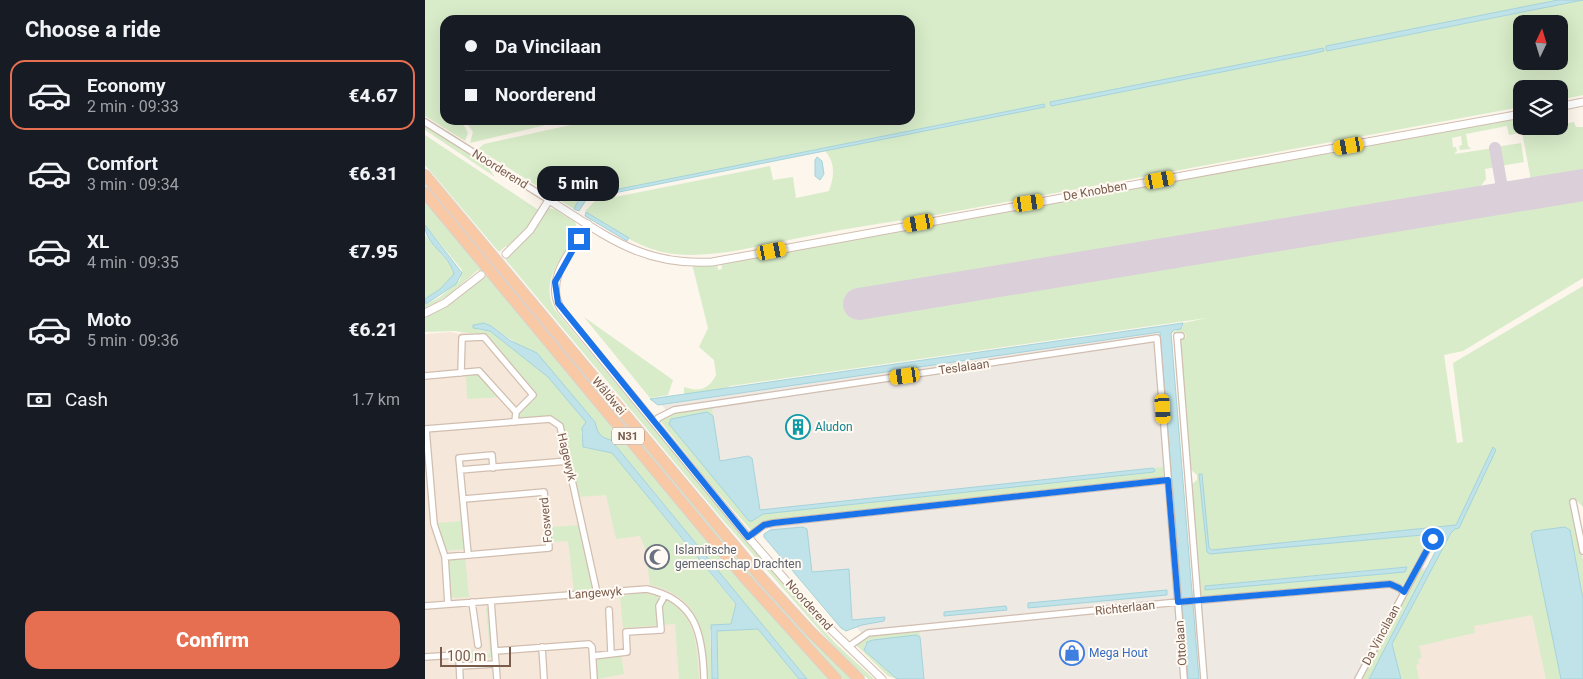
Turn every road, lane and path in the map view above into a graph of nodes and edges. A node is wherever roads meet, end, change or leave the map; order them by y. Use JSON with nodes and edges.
{"nodes":[{"id":1,"x":1583,"y":102,"type":"edge"},
{"id":2,"x":1568,"y":105,"type":"edge"},
{"id":3,"x":1513,"y":115,"type":"edge"},
{"id":4,"x":425,"y":122,"type":"edge"},
{"id":5,"x":425,"y":175,"type":"edge"},
{"id":6,"x":425,"y":193,"type":"edge"},
{"id":7,"x":549,"y":200,"type":"junction"},
{"id":8,"x":588,"y":224,"type":"junction"},
{"id":9,"x":506,"y":254,"type":"dead end"},
{"id":10,"x":481,"y":275,"type":"dead end"},
{"id":11,"x":425,"y":313,"type":"edge"},
{"id":12,"x":1181,"y":336,"type":"dead end"},
{"id":13,"x":1157,"y":338,"type":"joint"},
{"id":14,"x":461,"y":373,"type":"junction"},
{"id":15,"x":425,"y":376,"type":"edge"},
{"id":16,"x":516,"y":412,"type":"junction"},
{"id":17,"x":515,"y":422,"type":"junction"},
{"id":18,"x":655,"y":422,"type":"junction"},
{"id":19,"x":425,"y":429,"type":"edge"},
{"id":20,"x":568,"y":461,"type":"junction"},
{"id":21,"x":493,"y":468,"type":"junction"},
{"id":22,"x":460,"y":470,"type":"junction"},
{"id":23,"x":427,"y":473,"type":"edge"},
{"id":24,"x":1168,"y":480,"type":"junction"},
{"id":25,"x":464,"y":499,"type":"junction"},
{"id":26,"x":1573,"y":502,"type":"dead end"},
{"id":27,"x":1583,"y":509,"type":"edge"},
{"id":28,"x":1575,"y":510,"type":"junction"},
{"id":29,"x":748,"y":537,"type":"junction"},
{"id":30,"x":1433,"y":539,"type":"dead end"},
{"id":31,"x":1583,"y":551,"type":"edge"},
{"id":32,"x":468,"y":554,"type":"junction"},
{"id":33,"x":445,"y":557,"type":"junction"},
{"id":34,"x":1404,"y":592,"type":"junction"},
{"id":35,"x":597,"y":593,"type":"junction"},
{"id":36,"x":665,"y":595,"type":"junction"},
{"id":37,"x":491,"y":601,"type":"junction"},
{"id":38,"x":1196,"y":601,"type":"junction"},
{"id":39,"x":472,"y":602,"type":"junction"},
{"id":40,"x":1179,"y":602,"type":"junction"},
{"id":41,"x":448,"y":604,"type":"junction"},
{"id":42,"x":425,"y":606,"type":"edge"},
{"id":43,"x":609,"y":610,"type":"dead end"},
{"id":44,"x":477,"y":645,"type":"dead end"},
{"id":45,"x":542,"y":647,"type":"junction"},
{"id":46,"x":848,"y":647,"type":"junction"},
{"id":47,"x":495,"y":652,"type":"junction"},
{"id":48,"x":611,"y":653,"type":"junction"},
{"id":49,"x":593,"y":656,"type":"junction"},
{"id":50,"x":425,"y":658,"type":"edge"},
{"id":51,"x":496,"y":664,"type":"junction"},
{"id":52,"x":459,"y":666,"type":"junction"},
{"id":53,"x":460,"y":679,"type":"edge"},
{"id":54,"x":497,"y":679,"type":"edge"},
{"id":55,"x":545,"y":679,"type":"edge"},
{"id":56,"x":594,"y":679,"type":"edge"},
{"id":57,"x":704,"y":679,"type":"edge"},
{"id":58,"x":837,"y":679,"type":"edge"},
{"id":59,"x":859,"y":679,"type":"edge"},
{"id":60,"x":882,"y":679,"type":"edge"},
{"id":61,"x":1184,"y":679,"type":"edge"},
{"id":62,"x":1204,"y":679,"type":"edge"},
{"id":63,"x":1358,"y":679,"type":"edge"}],
"edges":[{"from":1,"to":2,"type":"street"},
{"from":3,"to":8,"type":"street","name":"De Knobben"},
{"from":4,"to":7,"type":"street","name":"Noorderend"},
{"from":5,"to":59,"type":"highway","name":"Wâldwei","number":"N31"},
{"from":6,"to":58,"type":"highway","name":"Wâldwei","number":"N31"},
{"from":7,"to":8,"type":"street","name":"Noorderend"},
{"from":7,"to":9,"type":"street"},
{"from":8,"to":18,"type":"street","name":"Noorderend"},
{"from":10,"to":11,"type":"street"},
{"from":12,"to":38,"type":"street","name":"Ottolaan"},
{"from":13,"to":18,"type":"street","name":"Teslalaan"},
{"from":13,"to":24,"type":"street","name":"Ottolaan"},
{"from":14,"to":15,"type":"street"},
{"from":14,"to":16,"type":"street"},
{"from":14,"to":16,"type":"street"},
{"from":16,"to":17,"type":"street"},
{"from":17,"to":19,"type":"street","name":"Hagewyk"},
{"from":17,"to":20,"type":"street","name":"Hagewyk"},
{"from":18,"to":29,"type":"street","name":"Noorderend"},
{"from":19,"to":23,"type":"street"},
{"from":20,"to":21,"type":"street"},
{"from":20,"to":35,"type":"street","name":"Hagewyk"},
{"from":21,"to":22,"type":"street"},
{"from":21,"to":22,"type":"street"},
{"from":22,"to":25,"type":"street"},
{"from":23,"to":33,"type":"street"},
{"from":24,"to":29,"type":"street"},
{"from":24,"to":40,"type":"street","name":"Ottolaan"},
{"from":25,"to":32,"type":"street"},
{"from":25,"to":32,"type":"street","name":"Foswerd"},
{"from":26,"to":28,"type":"street"},
{"from":27,"to":28,"type":"street"},
{"from":28,"to":31,"type":"street"},
{"from":29,"to":46,"type":"street","name":"Noorderend"},
{"from":30,"to":34,"type":"street","name":"Da Vincilaan"},
{"from":32,"to":33,"type":"street","name":"Foswerd"},
{"from":33,"to":41,"type":"street"},
{"from":34,"to":38,"type":"street","name":"Richterlaan"},
{"from":34,"to":63,"type":"street","name":"Da Vincilaan"},
{"from":35,"to":36,"type":"street","name":"Langewyk"},
{"from":35,"to":37,"type":"street","name":"Langewyk"},
{"from":36,"to":48,"type":"street"},
{"from":36,"to":57,"type":"street","name":"Langewyk"},
{"from":37,"to":39,"type":"street","name":"Langewyk"},
{"from":37,"to":47,"type":"street"},
{"from":38,"to":40,"type":"street","name":"Richterlaan"},
{"from":38,"to":62,"type":"street","name":"Ottolaan"},
{"from":39,"to":41,"type":"street","name":"Langewyk"},
{"from":39,"to":44,"type":"street"},
{"from":40,"to":46,"type":"street","name":"Richterlaan"},
{"from":40,"to":61,"type":"street","name":"Ottolaan"},
{"from":41,"to":42,"type":"street","name":"Langewyk"},
{"from":43,"to":48,"type":"street"},
{"from":45,"to":47,"type":"street"},
{"from":45,"to":49,"type":"street"},
{"from":45,"to":55,"type":"street"},
{"from":46,"to":60,"type":"street","name":"Noorderend"},
{"from":47,"to":51,"type":"street"},
{"from":48,"to":49,"type":"street"},
{"from":49,"to":56,"type":"street"},
{"from":50,"to":52,"type":"street"},
{"from":51,"to":52,"type":"street"},
{"from":51,"to":54,"type":"street"},
{"from":52,"to":53,"type":"street"}]}
